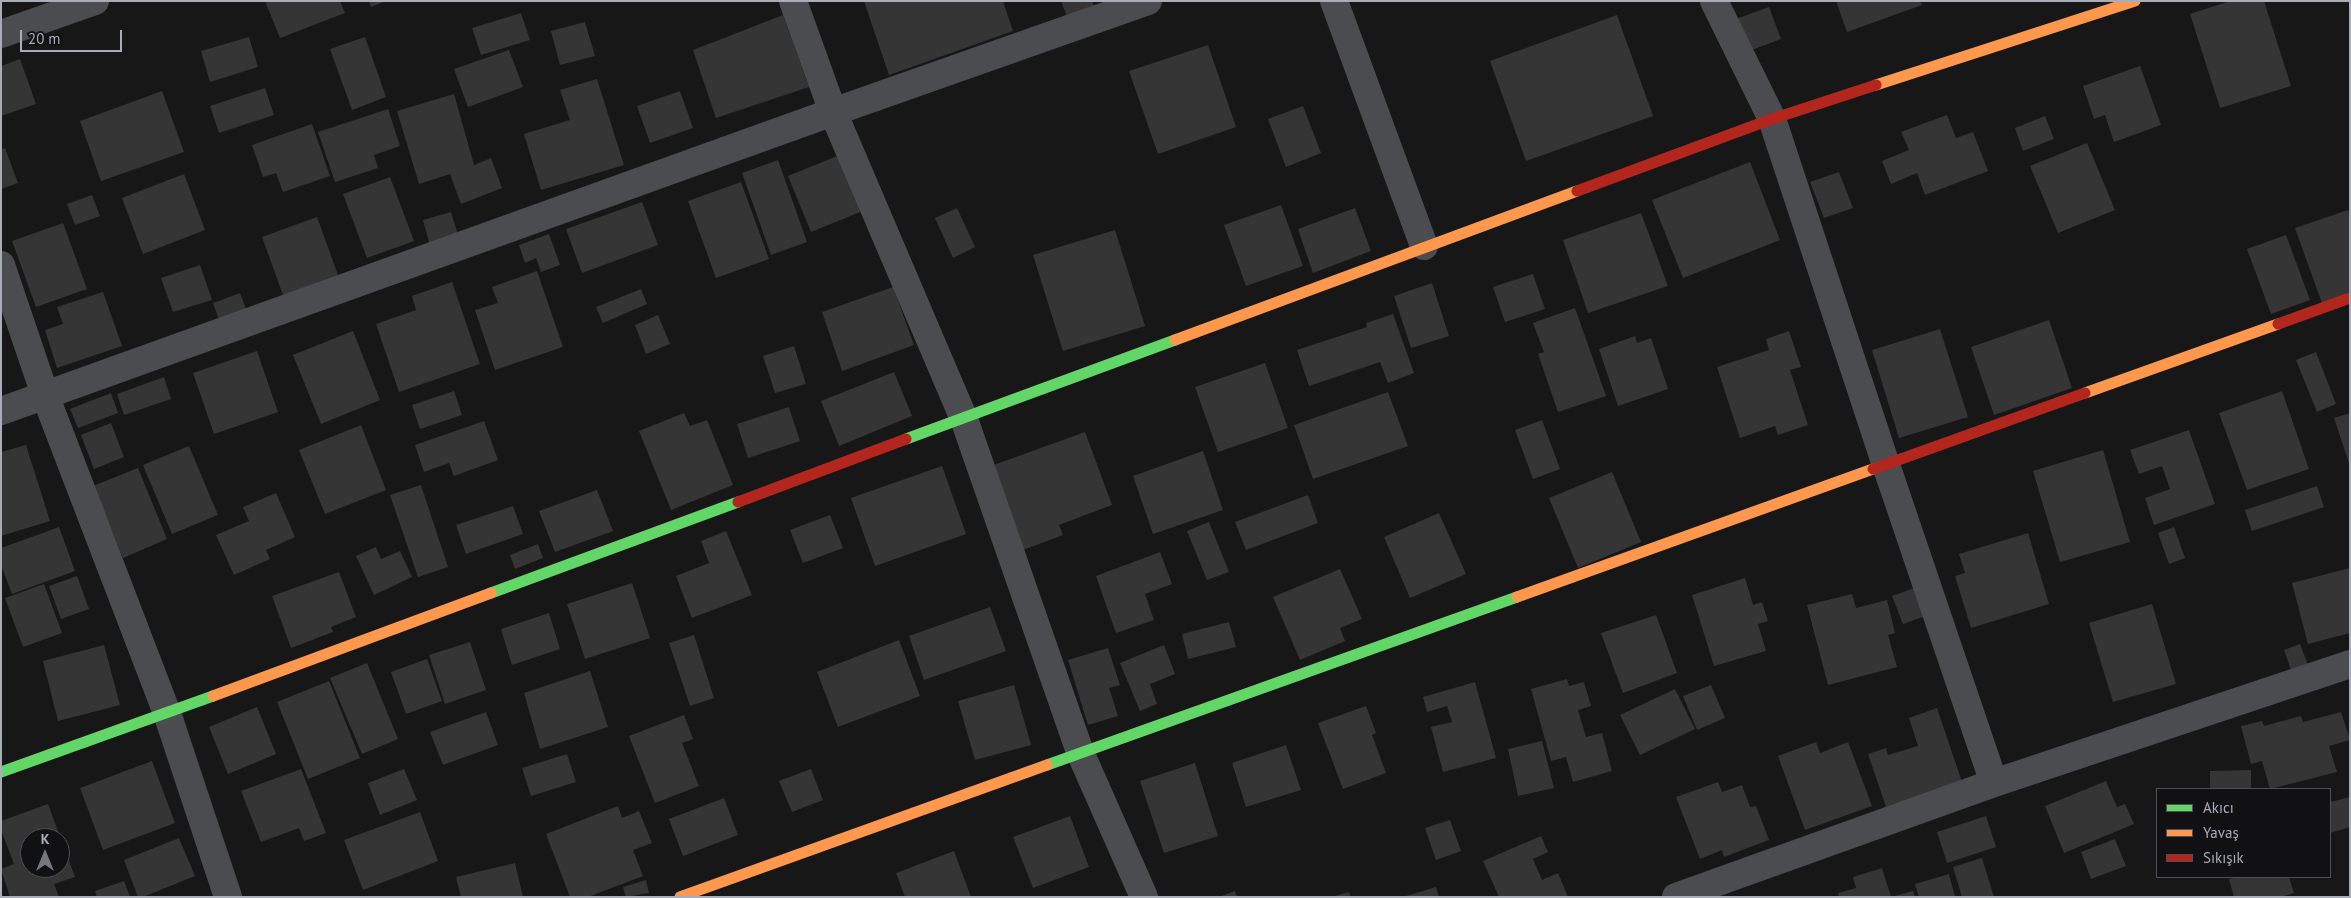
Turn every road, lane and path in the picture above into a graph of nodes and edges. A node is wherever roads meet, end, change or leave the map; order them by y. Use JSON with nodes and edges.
{"nodes":[{"id":1,"x":96,"y":1,"type":"edge"},
{"id":2,"x":793,"y":1,"type":"edge"},
{"id":3,"x":1148,"y":1,"type":"edge"},
{"id":4,"x":1334,"y":1,"type":"edge"},
{"id":5,"x":1714,"y":1,"type":"edge"},
{"id":6,"x":2135,"y":1,"type":"edge"},
{"id":7,"x":1,"y":34,"type":"edge"},
{"id":8,"x":833,"y":112,"type":"junction"},
{"id":9,"x":1772,"y":119,"type":"junction"},
{"id":10,"x":1424,"y":246,"type":"junction"},
{"id":11,"x":1,"y":265,"type":"edge"},
{"id":12,"x":2350,"y":298,"type":"edge"},
{"id":13,"x":45,"y":395,"type":"junction"},
{"id":14,"x":1,"y":411,"type":"edge"},
{"id":15,"x":964,"y":419,"type":"junction"},
{"id":16,"x":1886,"y":465,"type":"junction"},
{"id":17,"x":2350,"y":664,"type":"edge"},
{"id":18,"x":167,"y":713,"type":"junction"},
{"id":19,"x":1080,"y":752,"type":"junction"},
{"id":20,"x":1,"y":772,"type":"edge"},
{"id":21,"x":1994,"y":783,"type":"junction"},
{"id":22,"x":228,"y":897,"type":"edge"},
{"id":23,"x":680,"y":897,"type":"edge"},
{"id":24,"x":1144,"y":897,"type":"edge"},
{"id":25,"x":1676,"y":897,"type":"edge"}],
"edges":[{"from":1,"to":7,"type":"street"},
{"from":2,"to":8,"type":"street"},
{"from":3,"to":8,"type":"street"},
{"from":4,"to":10,"type":"street"},
{"from":5,"to":9,"type":"street"},
{"from":6,"to":9,"type":"street"},
{"from":8,"to":13,"type":"street"},
{"from":8,"to":15,"type":"street"},
{"from":9,"to":10,"type":"street"},
{"from":9,"to":16,"type":"street"},
{"from":10,"to":15,"type":"street"},
{"from":11,"to":13,"type":"street"},
{"from":12,"to":16,"type":"street"},
{"from":13,"to":14,"type":"street"},
{"from":13,"to":18,"type":"street"},
{"from":15,"to":18,"type":"street"},
{"from":15,"to":19,"type":"street"},
{"from":16,"to":19,"type":"street"},
{"from":16,"to":21,"type":"street"},
{"from":17,"to":21,"type":"street"},
{"from":18,"to":20,"type":"street"},
{"from":18,"to":22,"type":"street"},
{"from":19,"to":23,"type":"street"},
{"from":19,"to":24,"type":"street"},
{"from":21,"to":25,"type":"street"}]}
